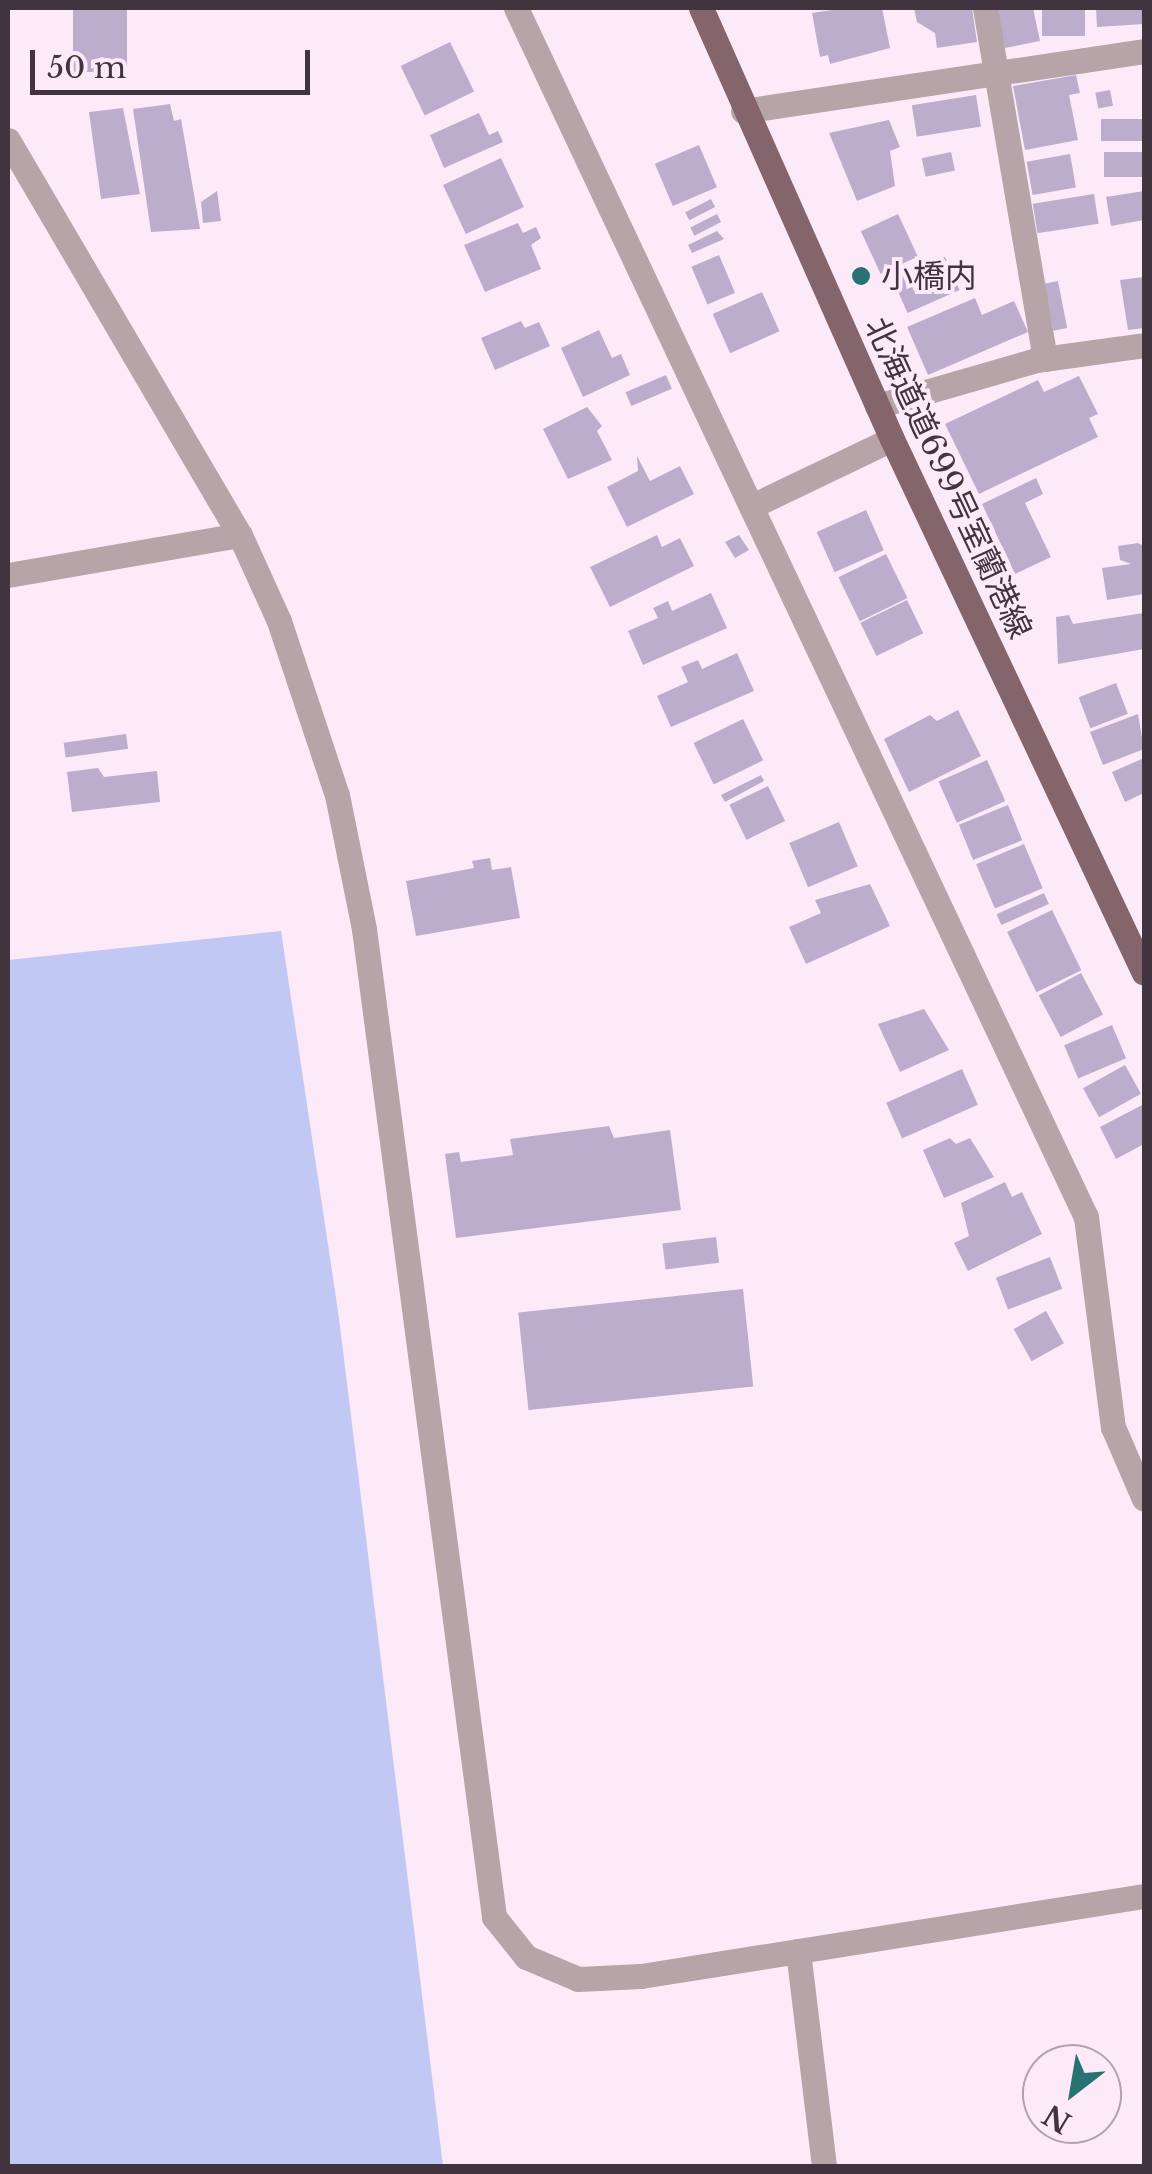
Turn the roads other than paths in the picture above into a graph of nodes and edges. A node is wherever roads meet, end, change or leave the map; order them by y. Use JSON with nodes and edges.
{"nodes":[{"id":1,"x":516,"y":8,"type":"edge"},
{"id":2,"x":701,"y":8,"type":"edge"},
{"id":3,"x":984,"y":8,"type":"edge"},
{"id":4,"x":1144,"y":52,"type":"edge"},
{"id":5,"x":995,"y":74,"type":"junction"},
{"id":6,"x":744,"y":112,"type":"junction"},
{"id":7,"x":8,"y":140,"type":"edge"},
{"id":8,"x":1144,"y":345,"type":"edge"},
{"id":9,"x":1045,"y":359,"type":"junction"},
{"id":10,"x":877,"y":406,"type":"junction"},
{"id":11,"x":892,"y":438,"type":"junction"},
{"id":12,"x":752,"y":506,"type":"junction"},
{"id":13,"x":240,"y":534,"type":"junction"},
{"id":14,"x":8,"y":575,"type":"edge"},
{"id":15,"x":1144,"y":972,"type":"edge"},
{"id":16,"x":1144,"y":1499,"type":"edge"},
{"id":17,"x":1144,"y":1896,"type":"edge"},
{"id":18,"x":798,"y":1951,"type":"junction"},
{"id":19,"x":824,"y":2166,"type":"edge"}],
"edges":[{"from":1,"to":12,"type":"street"},
{"from":2,"to":6,"type":"main road","name":"北海道道699号室蘭港線"},
{"from":3,"to":5,"type":"street"},
{"from":4,"to":5,"type":"street"},
{"from":5,"to":6,"type":"street"},
{"from":5,"to":9,"type":"street"},
{"from":6,"to":10,"type":"main road","name":"北海道道699号室蘭港線"},
{"from":7,"to":13,"type":"street"},
{"from":8,"to":9,"type":"street"},
{"from":9,"to":10,"type":"street"},
{"from":10,"to":11,"type":"main road","name":"北海道道699号室蘭港線"},
{"from":11,"to":12,"type":"street"},
{"from":11,"to":15,"type":"main road","name":"北海道道699号室蘭港線"},
{"from":12,"to":16,"type":"street"},
{"from":13,"to":14,"type":"street"},
{"from":13,"to":18,"type":"street"},
{"from":17,"to":18,"type":"street"},
{"from":18,"to":19,"type":"street"}]}
